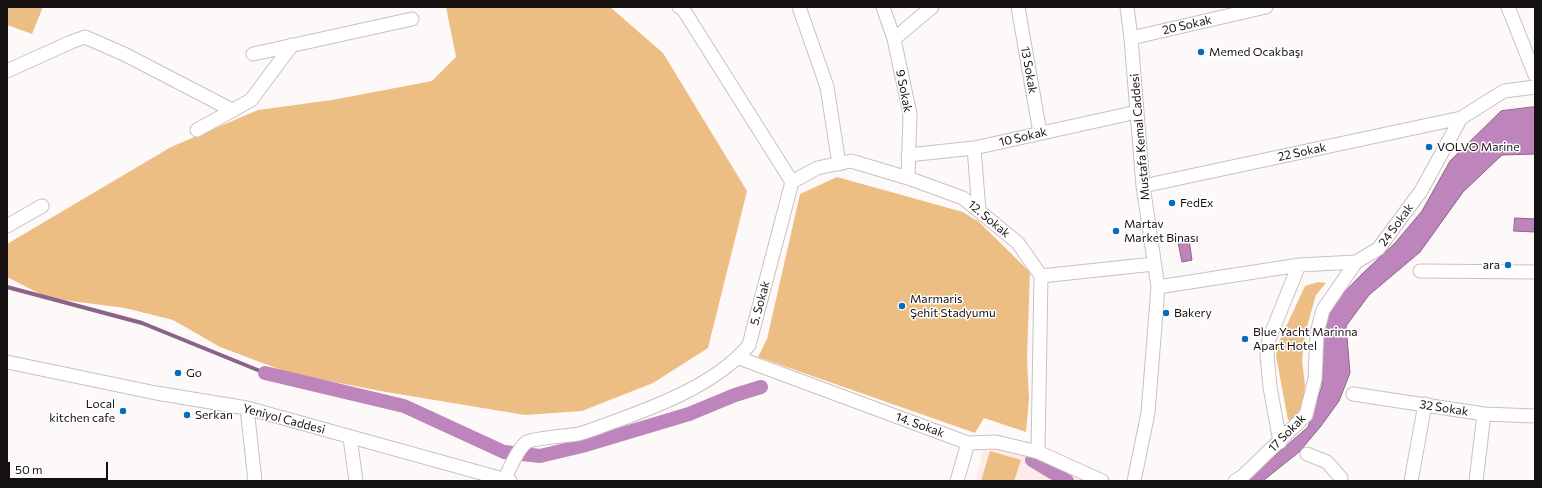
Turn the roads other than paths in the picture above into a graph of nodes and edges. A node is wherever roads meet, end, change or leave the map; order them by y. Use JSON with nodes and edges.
{"nodes":[{"id":1,"x":799,"y":7,"type":"edge"},
{"id":2,"x":883,"y":7,"type":"edge"},
{"id":3,"x":932,"y":7,"type":"edge"},
{"id":4,"x":1018,"y":7,"type":"edge"},
{"id":5,"x":1127,"y":7,"type":"edge"},
{"id":6,"x":1266,"y":7,"type":"edge"},
{"id":7,"x":1508,"y":7,"type":"edge"},
{"id":8,"x":684,"y":8,"type":"edge"},
{"id":9,"x":412,"y":19,"type":"dead end"},
{"id":10,"x":1131,"y":38,"type":"junction"},
{"id":11,"x":894,"y":39,"type":"junction"},
{"id":12,"x":292,"y":45,"type":"junction"},
{"id":13,"x":253,"y":54,"type":"dead end"},
{"id":14,"x":7,"y":71,"type":"edge"},
{"id":15,"x":1535,"y":75,"type":"edge"},
{"id":16,"x":1535,"y":87,"type":"edge"},
{"id":17,"x":232,"y":110,"type":"junction"},
{"id":18,"x":1137,"y":112,"type":"junction"},
{"id":19,"x":1461,"y":118,"type":"junction"},
{"id":20,"x":198,"y":130,"type":"dead end"},
{"id":21,"x":1040,"y":133,"type":"junction"},
{"id":22,"x":974,"y":148,"type":"junction"},
{"id":23,"x":908,"y":155,"type":"junction"},
{"id":24,"x":839,"y":164,"type":"junction"},
{"id":25,"x":908,"y":178,"type":"junction"},
{"id":26,"x":792,"y":182,"type":"junction"},
{"id":27,"x":1144,"y":186,"type":"junction"},
{"id":28,"x":42,"y":206,"type":"dead end"},
{"id":29,"x":979,"y":211,"type":"junction"},
{"id":30,"x":7,"y":226,"type":"edge"},
{"id":31,"x":1356,"y":262,"type":"junction"},
{"id":32,"x":1154,"y":264,"type":"junction"},
{"id":33,"x":1299,"y":265,"type":"junction"},
{"id":34,"x":1420,"y":271,"type":"dead end"},
{"id":35,"x":1535,"y":272,"type":"edge"},
{"id":36,"x":1041,"y":276,"type":"junction"},
{"id":37,"x":1158,"y":287,"type":"junction"},
{"id":38,"x":739,"y":358,"type":"junction"},
{"id":39,"x":7,"y":362,"type":"edge"},
{"id":40,"x":1354,"y":394,"type":"dead end"},
{"id":41,"x":1425,"y":404,"type":"junction"},
{"id":42,"x":247,"y":408,"type":"junction"},
{"id":43,"x":1484,"y":414,"type":"junction"},
{"id":44,"x":1535,"y":416,"type":"edge"},
{"id":45,"x":350,"y":438,"type":"junction"},
{"id":46,"x":968,"y":442,"type":"junction"},
{"id":47,"x":1280,"y":442,"type":"junction"},
{"id":48,"x":1038,"y":452,"type":"junction"},
{"id":49,"x":1307,"y":454,"type":"dead end"},
{"id":50,"x":506,"y":480,"type":"edge"},
{"id":51,"x":255,"y":481,"type":"edge"},
{"id":52,"x":356,"y":481,"type":"edge"},
{"id":53,"x":957,"y":481,"type":"edge"},
{"id":54,"x":1102,"y":481,"type":"edge"},
{"id":55,"x":1134,"y":481,"type":"edge"},
{"id":56,"x":1235,"y":481,"type":"edge"},
{"id":57,"x":1342,"y":481,"type":"edge"},
{"id":58,"x":1411,"y":481,"type":"edge"},
{"id":59,"x":1476,"y":481,"type":"edge"}],
"edges":[{"from":1,"to":24,"type":"street"},
{"from":2,"to":11,"type":"street","name":"9 Sokak"},
{"from":3,"to":11,"type":"street"},
{"from":4,"to":21,"type":"street","name":"13 Sokak"},
{"from":5,"to":10,"type":"street","name":"Mustafa Kemal Caddesi"},
{"from":6,"to":10,"type":"street","name":"20 Sokak"},
{"from":7,"to":15,"type":"street"},
{"from":8,"to":26,"type":"street"},
{"from":9,"to":12,"type":"street"},
{"from":10,"to":18,"type":"street","name":"Mustafa Kemal Caddesi"},
{"from":11,"to":23,"type":"street","name":"9 Sokak"},
{"from":12,"to":13,"type":"street"},
{"from":12,"to":17,"type":"street"},
{"from":14,"to":17,"type":"street"},
{"from":16,"to":19,"type":"street","name":"24 Sokak"},
{"from":17,"to":20,"type":"street"},
{"from":18,"to":21,"type":"street","name":"10 Sokak"},
{"from":18,"to":27,"type":"street","name":"Mustafa Kemal Caddesi"},
{"from":19,"to":27,"type":"street","name":"22 Sokak"},
{"from":19,"to":31,"type":"street","name":"24 Sokak"},
{"from":21,"to":22,"type":"street","name":"10 Sokak"},
{"from":22,"to":23,"type":"street","name":"10 Sokak"},
{"from":22,"to":29,"type":"street"},
{"from":23,"to":25,"type":"street","name":"9 Sokak"},
{"from":24,"to":25,"type":"street","name":"12. Sokak"},
{"from":24,"to":26,"type":"street","name":"12. Sokak"},
{"from":25,"to":29,"type":"street","name":"12. Sokak"},
{"from":26,"to":38,"type":"street","name":"5. Sokak"},
{"from":27,"to":32,"type":"street","name":"Mustafa Kemal Caddesi"},
{"from":28,"to":30,"type":"street"},
{"from":29,"to":36,"type":"street","name":"12. Sokak"},
{"from":31,"to":33,"type":"street","name":"24 Sokak"},
{"from":31,"to":47,"type":"street","name":"17 Sokak"},
{"from":32,"to":36,"type":"street"},
{"from":32,"to":37,"type":"street","name":"Mustafa Kemal Caddesi"},
{"from":33,"to":37,"type":"street","name":"24 Sokak"},
{"from":33,"to":47,"type":"street"},
{"from":34,"to":35,"type":"street"},
{"from":36,"to":48,"type":"street"},
{"from":37,"to":55,"type":"street","name":"Mustafa Kemal Caddesi"},
{"from":38,"to":46,"type":"street","name":"14. Sokak"},
{"from":38,"to":50,"type":"street","name":"5. Sokak"},
{"from":39,"to":42,"type":"street","name":"Yeniyol Caddesi"},
{"from":40,"to":41,"type":"street","name":"32 Sokak"},
{"from":41,"to":43,"type":"street","name":"32 Sokak"},
{"from":41,"to":58,"type":"street"},
{"from":42,"to":45,"type":"street","name":"Yeniyol Caddesi"},
{"from":42,"to":51,"type":"street"},
{"from":43,"to":44,"type":"street","name":"32 Sokak"},
{"from":43,"to":59,"type":"street"},
{"from":45,"to":50,"type":"street","name":"Yeniyol Caddesi"},
{"from":45,"to":52,"type":"street"},
{"from":46,"to":48,"type":"street","name":"14. Sokak"},
{"from":46,"to":53,"type":"street"},
{"from":47,"to":56,"type":"street","name":"17 Sokak"},
{"from":48,"to":54,"type":"street","name":"14. Sokak"},
{"from":49,"to":57,"type":"street"}]}
